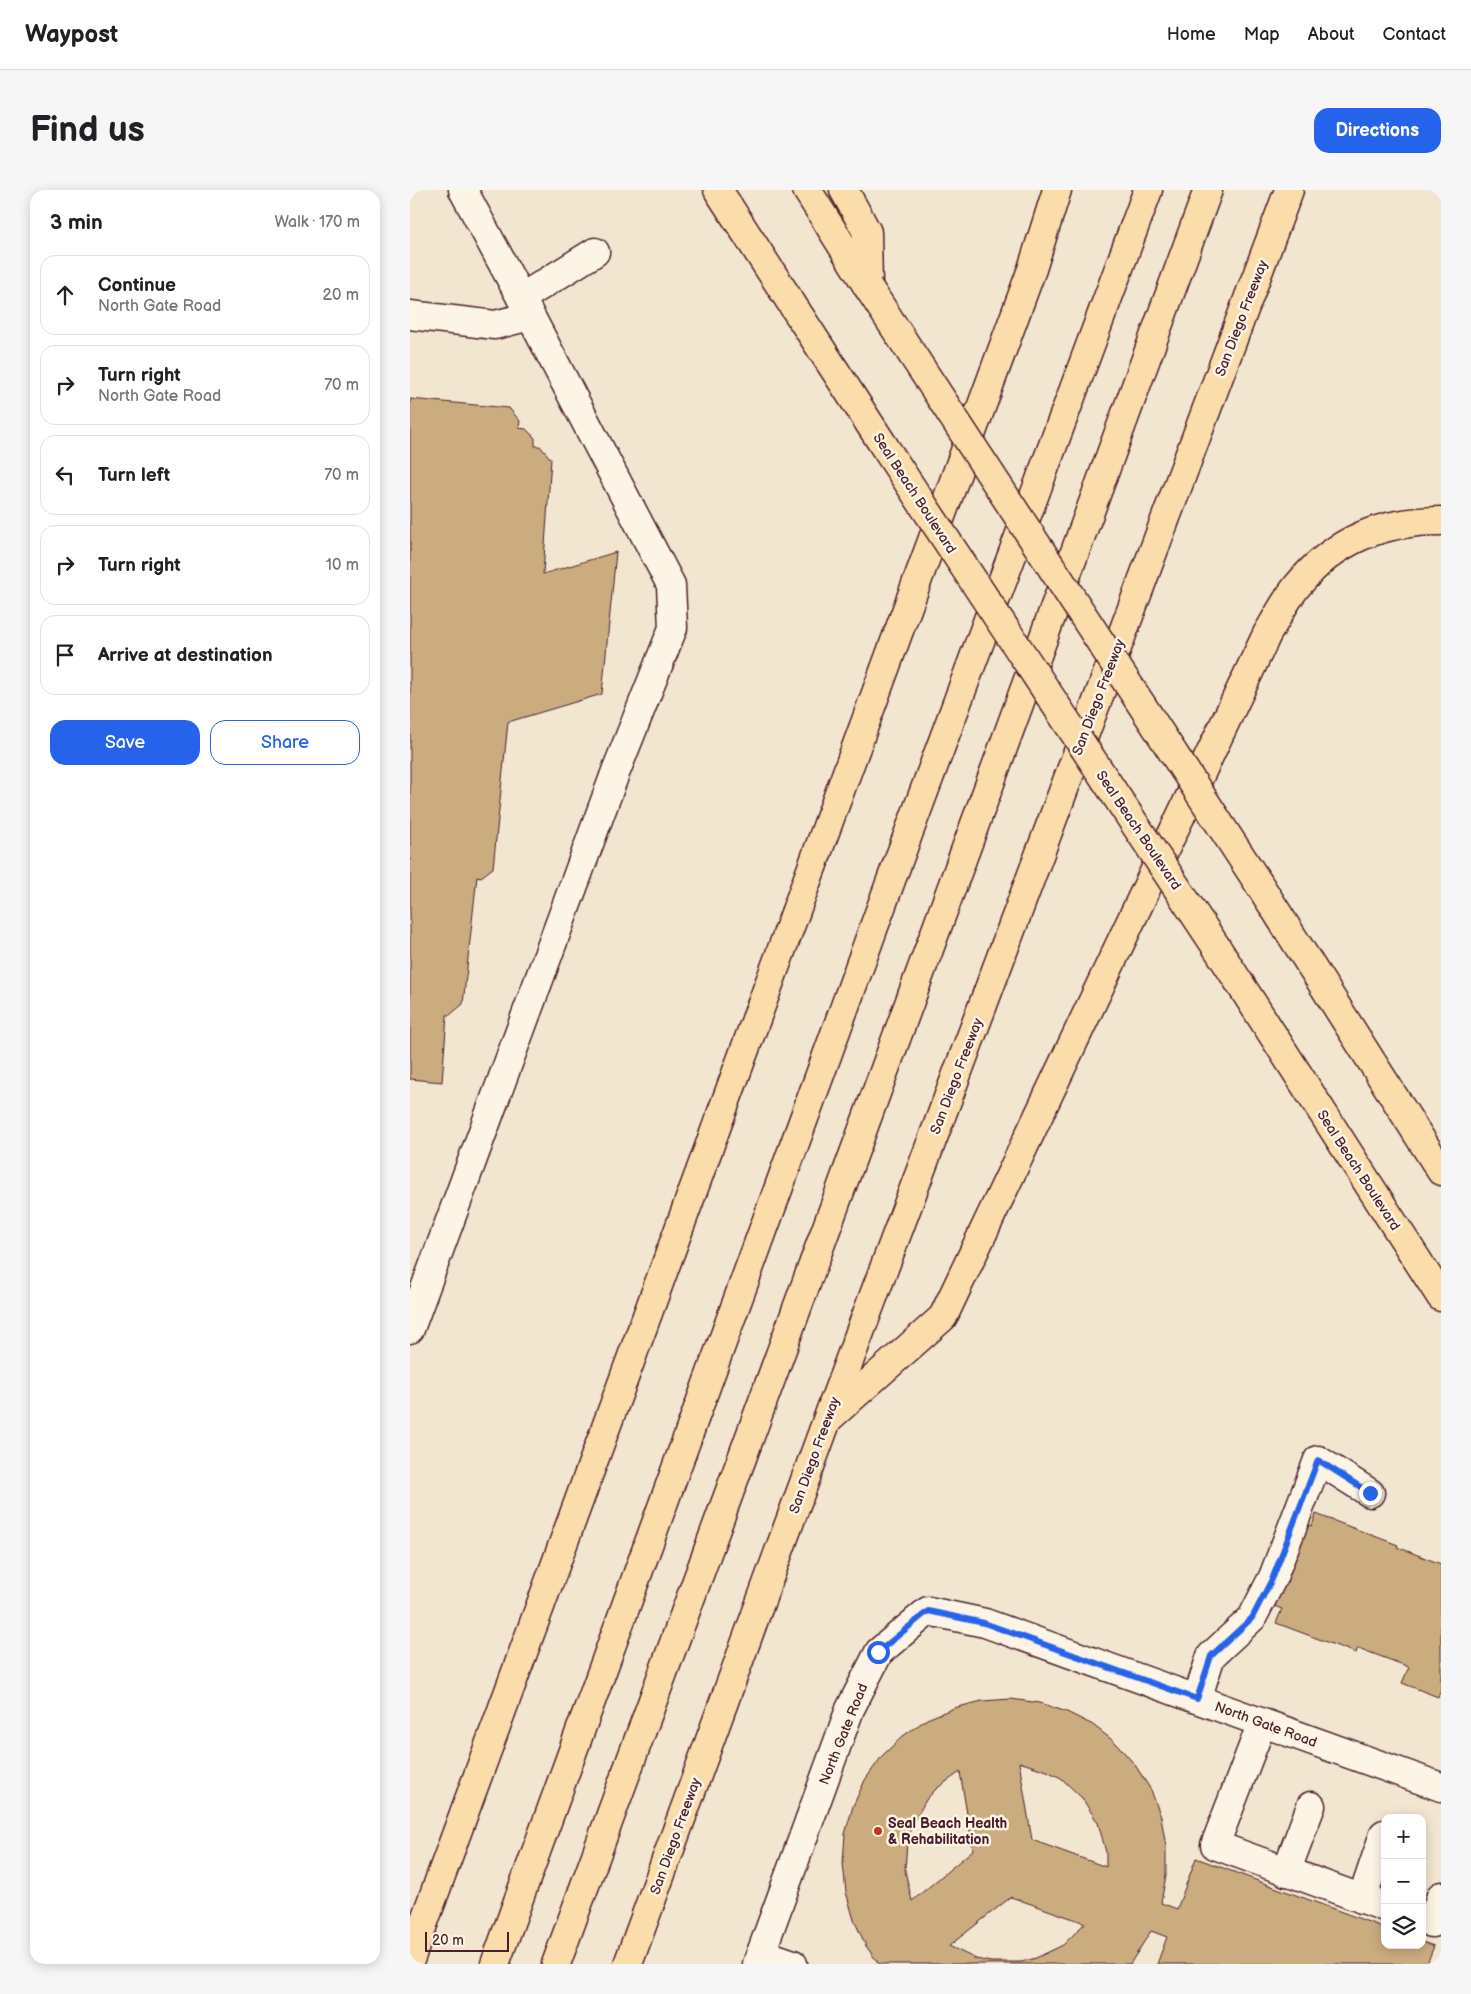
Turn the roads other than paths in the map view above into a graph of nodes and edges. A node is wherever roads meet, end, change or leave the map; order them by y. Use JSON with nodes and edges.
{"nodes":[{"id":1,"x":463,"y":190,"type":"edge"},
{"id":2,"x":718,"y":190,"type":"edge"},
{"id":3,"x":807,"y":190,"type":"edge"},
{"id":4,"x":844,"y":190,"type":"edge"},
{"id":5,"x":1057,"y":190,"type":"edge"},
{"id":6,"x":1148,"y":190,"type":"edge"},
{"id":7,"x":1208,"y":190,"type":"edge"},
{"id":8,"x":1289,"y":190,"type":"edge"},
{"id":9,"x":595,"y":252,"type":"dead end"},
{"id":10,"x":868,"y":287,"type":"junction"},
{"id":11,"x":525,"y":307,"type":"junction"},
{"id":12,"x":410,"y":315,"type":"edge"},
{"id":13,"x":1441,"y":521,"type":"edge"},
{"id":14,"x":1441,"y":1171,"type":"edge"},
{"id":15,"x":1441,"y":1297,"type":"edge"},
{"id":16,"x":410,"y":1329,"type":"edge"},
{"id":17,"x":826,"y":1420,"type":"junction"},
{"id":18,"x":1370,"y":1493,"type":"dead end"},
{"id":19,"x":1197,"y":1699,"type":"junction"},
{"id":20,"x":1262,"y":1723,"type":"junction"},
{"id":21,"x":1441,"y":1787,"type":"edge"},
{"id":22,"x":1311,"y":1806,"type":"dead end"},
{"id":23,"x":1381,"y":1853,"type":"edge"},
{"id":24,"x":1286,"y":1872,"type":"junction"},
{"id":25,"x":1441,"y":1896,"type":"edge"},
{"id":26,"x":1373,"y":1903,"type":"edge"},
{"id":27,"x":1426,"y":1921,"type":"edge"},
{"id":28,"x":759,"y":1958,"type":"edge"},
{"id":29,"x":410,"y":1960,"type":"edge"},
{"id":30,"x":494,"y":1964,"type":"edge"},
{"id":31,"x":556,"y":1964,"type":"edge"},
{"id":32,"x":628,"y":1964,"type":"edge"},
{"id":33,"x":793,"y":1964,"type":"edge"}],
"edges":[{"from":1,"to":11,"type":"street"},
{"from":2,"to":15,"type":"main road","name":"Seal Beach Boulevard","bridge":true},
{"from":3,"to":10,"type":"main road"},
{"from":4,"to":10,"type":"main road"},
{"from":5,"to":29,"type":"main road"},
{"from":6,"to":30,"type":"main road"},
{"from":7,"to":31,"type":"main road"},
{"from":8,"to":17,"type":"main road","name":"San Diego Freeway"},
{"from":9,"to":11,"type":"street"},
{"from":10,"to":14,"type":"main road","bridge":true},
{"from":11,"to":12,"type":"street"},
{"from":11,"to":16,"type":"street"},
{"from":13,"to":17,"type":"main road"},
{"from":17,"to":32,"type":"main road","name":"San Diego Freeway"},
{"from":18,"to":19,"type":"street"},
{"from":19,"to":20,"type":"street","name":"North Gate Road"},
{"from":19,"to":28,"type":"street","name":"North Gate Road"},
{"from":20,"to":21,"type":"street","name":"North Gate Road"},
{"from":20,"to":24,"type":"street"},
{"from":22,"to":24,"type":"street"},
{"from":23,"to":26,"type":"street"},
{"from":24,"to":26,"type":"street"},
{"from":25,"to":27,"type":"street"},
{"from":28,"to":33,"type":"street"}]}
